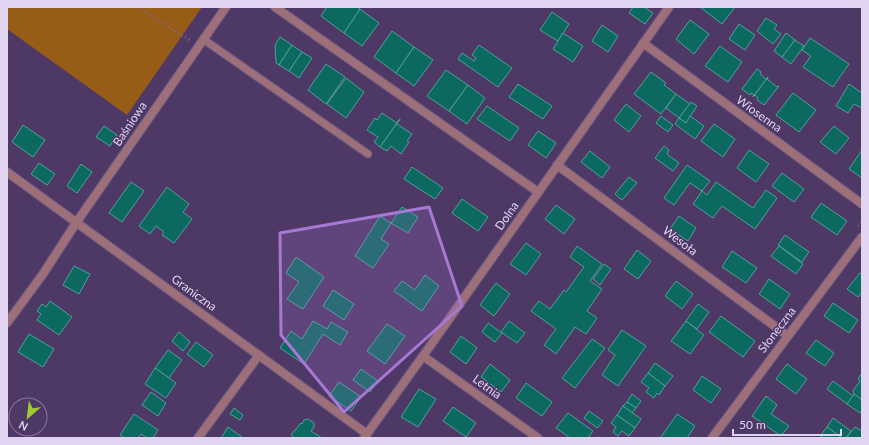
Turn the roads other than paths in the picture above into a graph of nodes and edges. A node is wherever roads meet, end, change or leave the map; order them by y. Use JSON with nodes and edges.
{"nodes":[{"id":1,"x":226,"y":7,"type":"edge"},
{"id":2,"x":275,"y":7,"type":"edge"},
{"id":3,"x":669,"y":7,"type":"edge"},
{"id":4,"x":201,"y":42,"type":"junction"},
{"id":5,"x":643,"y":43,"type":"junction"},
{"id":6,"x":368,"y":154,"type":"dead end"},
{"id":7,"x":557,"y":165,"type":"junction"},
{"id":8,"x":7,"y":172,"type":"edge"},
{"id":9,"x":538,"y":192,"type":"junction"},
{"id":10,"x":862,"y":204,"type":"edge"},
{"id":11,"x":76,"y":223,"type":"junction"},
{"id":12,"x":862,"y":237,"type":"edge"},
{"id":13,"x":7,"y":323,"type":"edge"},
{"id":14,"x":788,"y":336,"type":"junction"},
{"id":15,"x":259,"y":355,"type":"junction"},
{"id":16,"x":423,"y":356,"type":"junction"},
{"id":17,"x":365,"y":436,"type":"edge"},
{"id":18,"x":198,"y":438,"type":"edge"},
{"id":19,"x":538,"y":438,"type":"edge"},
{"id":20,"x":712,"y":438,"type":"edge"}],
"edges":[{"from":1,"to":4,"type":"street","name":"Baśniowa"},
{"from":2,"to":9,"type":"street"},
{"from":3,"to":5,"type":"street","name":"Dolna"},
{"from":4,"to":6,"type":"lane"},
{"from":4,"to":11,"type":"street","name":"Baśniowa"},
{"from":5,"to":7,"type":"street","name":"Dolna"},
{"from":5,"to":10,"type":"street","name":"Wiosenna"},
{"from":7,"to":9,"type":"street","name":"Dolna"},
{"from":7,"to":14,"type":"street","name":"Wesoła"},
{"from":8,"to":11,"type":"street","name":"Graniczna"},
{"from":9,"to":16,"type":"street","name":"Dolna"},
{"from":11,"to":13,"type":"street","name":"Baśniowa"},
{"from":11,"to":15,"type":"street","name":"Graniczna"},
{"from":12,"to":14,"type":"street","name":"Słoneczna"},
{"from":14,"to":20,"type":"street","name":"Słoneczna"},
{"from":15,"to":17,"type":"street","name":"Graniczna"},
{"from":15,"to":18,"type":"street"},
{"from":16,"to":17,"type":"street","name":"Dolna"},
{"from":16,"to":19,"type":"street","name":"Letnia"}]}
